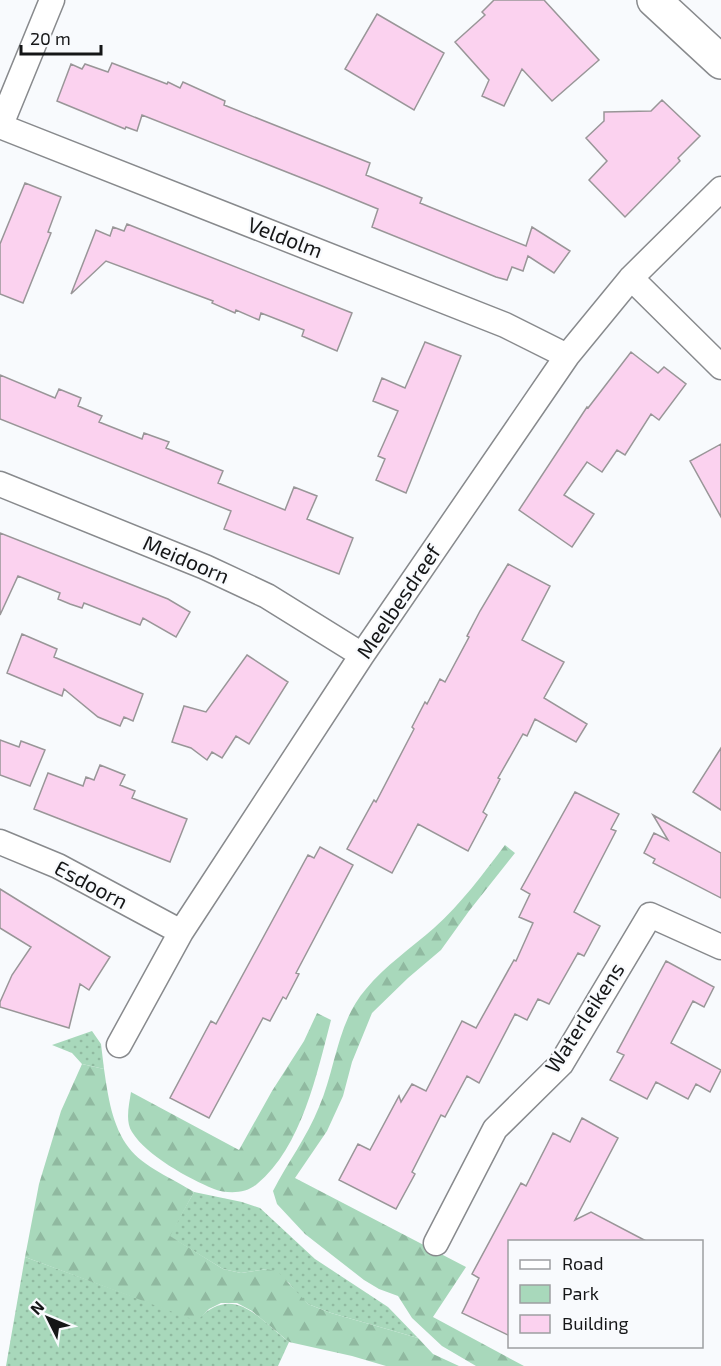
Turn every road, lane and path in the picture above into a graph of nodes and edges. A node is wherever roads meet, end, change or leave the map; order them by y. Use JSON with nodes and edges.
{"nodes":[{"id":1,"x":52,"y":0,"type":"edge"},
{"id":2,"x":654,"y":0,"type":"edge"},
{"id":3,"x":721,"y":62,"type":"edge"},
{"id":4,"x":0,"y":127,"type":"edge"},
{"id":5,"x":721,"y":189,"type":"edge"},
{"id":6,"x":631,"y":278,"type":"junction"},
{"id":7,"x":567,"y":356,"type":"junction"},
{"id":8,"x":721,"y":367,"type":"edge"},
{"id":9,"x":0,"y":484,"type":"edge"},
{"id":10,"x":363,"y":655,"type":"junction"},
{"id":11,"x":0,"y":842,"type":"edge"},
{"id":12,"x":181,"y":932,"type":"junction"},
{"id":13,"x":721,"y":947,"type":"edge"},
{"id":14,"x":119,"y":1045,"type":"dead end"},
{"id":15,"x":436,"y":1243,"type":"dead end"}],
"edges":[{"from":1,"to":4,"type":"street"},
{"from":2,"to":3,"type":"street"},
{"from":4,"to":7,"type":"street","name":"Veldolm"},
{"from":5,"to":6,"type":"street","name":"Meelbesdreef"},
{"from":6,"to":7,"type":"street","name":"Meelbesdreef"},
{"from":6,"to":8,"type":"street"},
{"from":7,"to":10,"type":"street","name":"Meelbesdreef"},
{"from":9,"to":10,"type":"street","name":"Meidoorn"},
{"from":10,"to":12,"type":"street","name":"Meelbesdreef"},
{"from":11,"to":12,"type":"street","name":"Esdoorn"},
{"from":12,"to":14,"type":"street","name":"Meelbesdreef"},
{"from":13,"to":15,"type":"street","name":"Waterleikens"}]}
